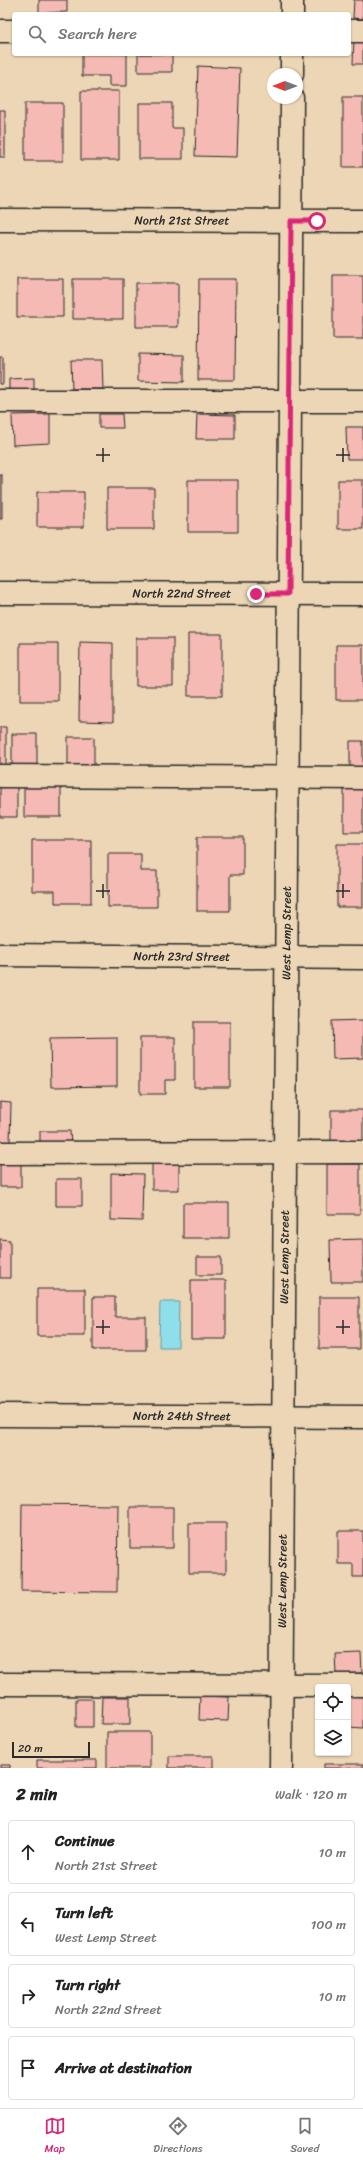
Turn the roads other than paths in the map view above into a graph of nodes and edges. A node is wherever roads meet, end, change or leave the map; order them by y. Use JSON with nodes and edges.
{"nodes":[{"id":1,"x":292,"y":0,"type":"edge"},
{"id":2,"x":292,"y":12,"type":"edge"},
{"id":3,"x":0,"y":31,"type":"edge"},
{"id":4,"x":12,"y":31,"type":"edge"},
{"id":5,"x":351,"y":31,"type":"edge"},
{"id":6,"x":363,"y":31,"type":"edge"},
{"id":7,"x":292,"y":56,"type":"edge"},
{"id":8,"x":292,"y":68,"type":"edge"},
{"id":9,"x":292,"y":104,"type":"edge"},
{"id":10,"x":0,"y":220,"type":"edge"},
{"id":11,"x":291,"y":221,"type":"junction"},
{"id":12,"x":363,"y":221,"type":"edge"},
{"id":13,"x":0,"y":401,"type":"edge"},
{"id":14,"x":290,"y":401,"type":"junction"},
{"id":15,"x":363,"y":401,"type":"edge"},
{"id":16,"x":0,"y":593,"type":"edge"},
{"id":17,"x":288,"y":594,"type":"junction"},
{"id":18,"x":363,"y":594,"type":"edge"},
{"id":19,"x":0,"y":776,"type":"edge"},
{"id":20,"x":287,"y":778,"type":"junction"},
{"id":21,"x":363,"y":778,"type":"edge"},
{"id":22,"x":0,"y":955,"type":"edge"},
{"id":23,"x":286,"y":958,"type":"junction"},
{"id":24,"x":363,"y":958,"type":"edge"},
{"id":25,"x":285,"y":1152,"type":"junction"},
{"id":26,"x":363,"y":1152,"type":"edge"},
{"id":27,"x":0,"y":1153,"type":"edge"},
{"id":28,"x":0,"y":1415,"type":"edge"},
{"id":29,"x":363,"y":1417,"type":"edge"},
{"id":30,"x":283,"y":1418,"type":"junction"},
{"id":31,"x":0,"y":1684,"type":"edge"},
{"id":32,"x":281,"y":1685,"type":"junction"},
{"id":33,"x":363,"y":1685,"type":"edge"},
{"id":34,"x":281,"y":1768,"type":"edge"}],
"edges":[{"from":1,"to":2,"type":"street"},
{"from":3,"to":4,"type":"street"},
{"from":5,"to":6,"type":"street"},
{"from":7,"to":8,"type":"street"},
{"from":9,"to":11,"type":"street","name":"West Lemp Street"},
{"from":10,"to":11,"type":"street","name":"North 21st Street"},
{"from":11,"to":12,"type":"street","name":"North 21st Street"},
{"from":11,"to":14,"type":"street","name":"West Lemp Street"},
{"from":13,"to":14,"type":"street"},
{"from":14,"to":15,"type":"street"},
{"from":14,"to":17,"type":"street","name":"West Lemp Street"},
{"from":16,"to":17,"type":"street","name":"North 22nd Street"},
{"from":17,"to":18,"type":"street","name":"North 22nd Street"},
{"from":17,"to":20,"type":"street","name":"West Lemp Street"},
{"from":19,"to":20,"type":"street"},
{"from":20,"to":21,"type":"street"},
{"from":20,"to":23,"type":"street","name":"West Lemp Street"},
{"from":22,"to":23,"type":"street","name":"North 23rd Street"},
{"from":23,"to":24,"type":"street","name":"North 23rd Street"},
{"from":23,"to":25,"type":"street","name":"West Lemp Street"},
{"from":25,"to":26,"type":"street"},
{"from":25,"to":27,"type":"street"},
{"from":25,"to":30,"type":"street","name":"West Lemp Street"},
{"from":28,"to":30,"type":"street","name":"North 24th Street"},
{"from":29,"to":30,"type":"street","name":"North 24th Street"},
{"from":30,"to":32,"type":"street","name":"West Lemp Street"},
{"from":31,"to":32,"type":"street"},
{"from":32,"to":33,"type":"street"},
{"from":32,"to":34,"type":"street","name":"West Lemp Street"}]}
